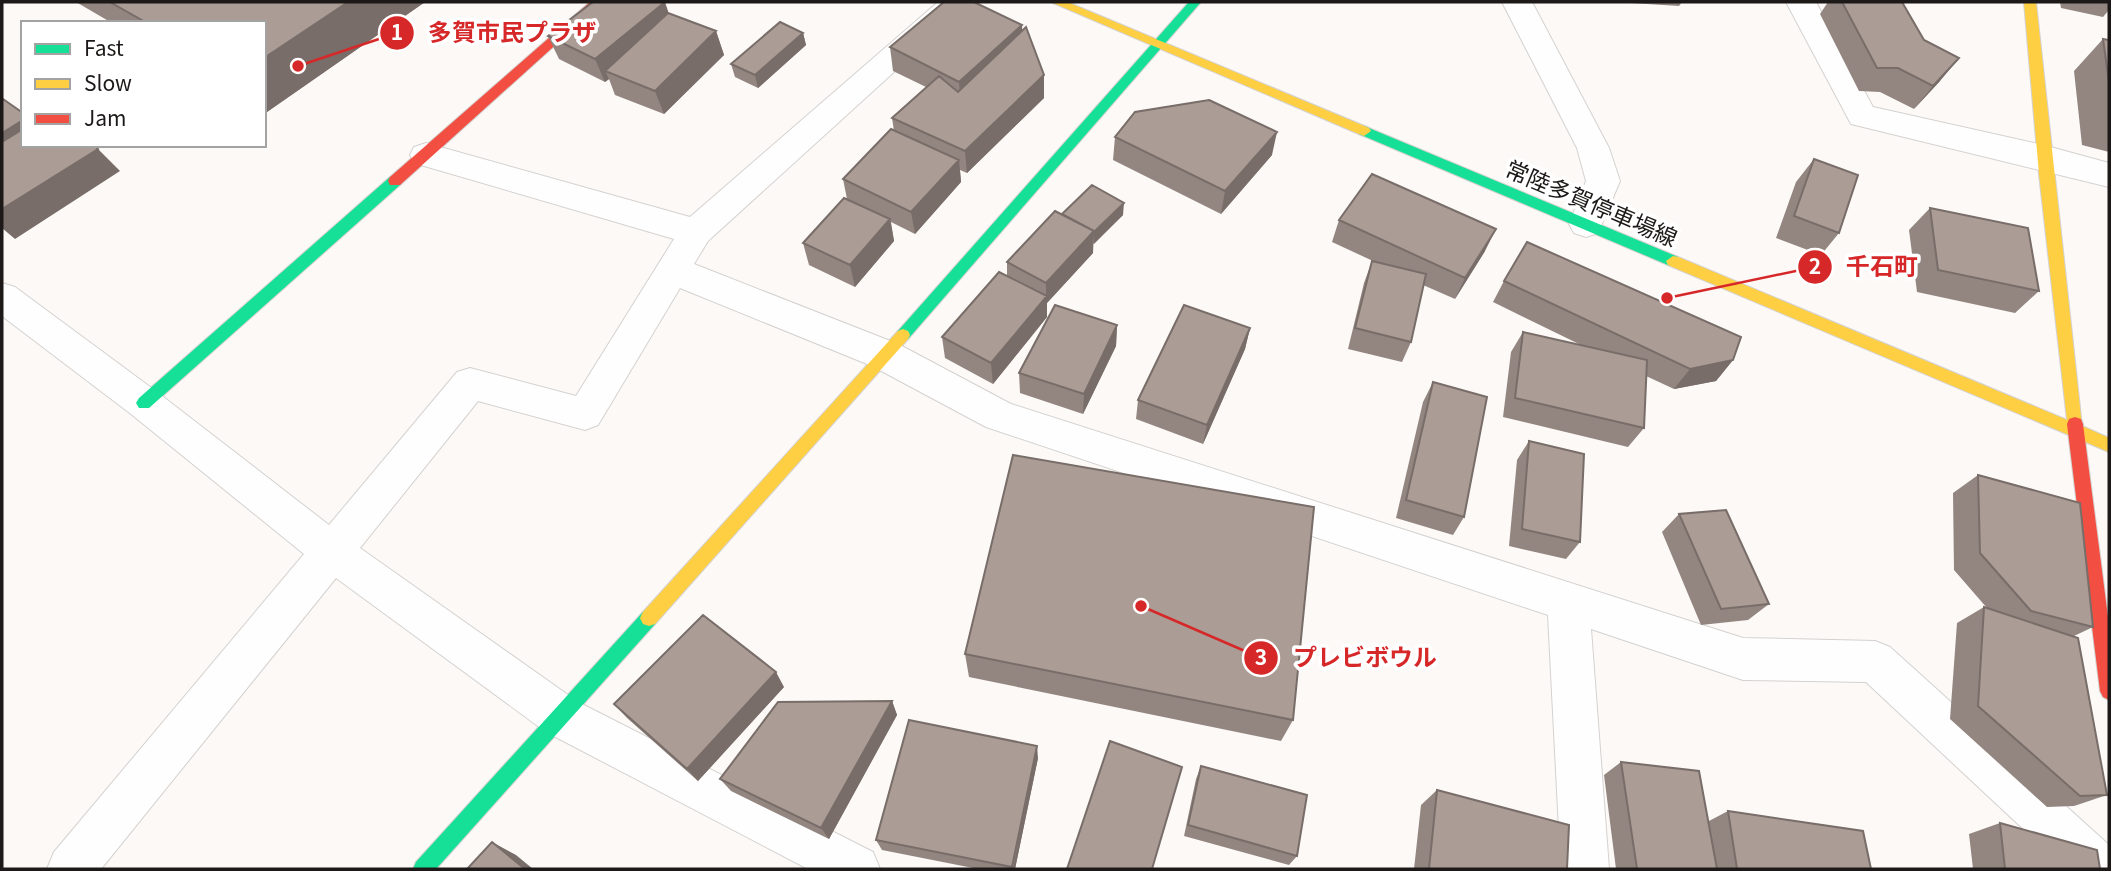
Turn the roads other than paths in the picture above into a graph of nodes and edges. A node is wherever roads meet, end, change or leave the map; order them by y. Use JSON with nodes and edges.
{"nodes":[{"id":1,"x":597,"y":2,"type":"edge"},
{"id":2,"x":956,"y":2,"type":"edge"},
{"id":3,"x":1057,"y":2,"type":"edge"},
{"id":4,"x":1195,"y":2,"type":"edge"},
{"id":5,"x":1517,"y":2,"type":"edge"},
{"id":6,"x":1801,"y":2,"type":"edge"},
{"id":7,"x":2030,"y":2,"type":"edge"},
{"id":8,"x":1157,"y":44,"type":"junction"},
{"id":9,"x":426,"y":155,"type":"junction"},
{"id":10,"x":2043,"y":157,"type":"junction"},
{"id":11,"x":2109,"y":175,"type":"edge"},
{"id":12,"x":1586,"y":224,"type":"junction"},
{"id":13,"x":696,"y":232,"type":"junction"},
{"id":14,"x":673,"y":270,"type":"junction"},
{"id":15,"x":2,"y":297,"type":"edge"},
{"id":16,"x":885,"y":355,"type":"junction"},
{"id":17,"x":144,"y":403,"type":"junction"},
{"id":18,"x":2074,"y":430,"type":"junction"},
{"id":19,"x":2109,"y":445,"type":"edge"},
{"id":20,"x":333,"y":552,"type":"junction"},
{"id":21,"x":1569,"y":601,"type":"junction"},
{"id":22,"x":2109,"y":691,"type":"edge"},
{"id":23,"x":562,"y":717,"type":"junction"},
{"id":24,"x":71,"y":869,"type":"edge"},
{"id":25,"x":423,"y":869,"type":"edge"},
{"id":26,"x":856,"y":869,"type":"edge"},
{"id":27,"x":1586,"y":869,"type":"edge"},
{"id":28,"x":2101,"y":869,"type":"edge"}],
"edges":[{"from":1,"to":9,"type":"street"},
{"from":2,"to":13,"type":"street"},
{"from":3,"to":8,"type":"street","name":"常陸多賀停車場線"},
{"from":4,"to":8,"type":"street"},
{"from":5,"to":12,"type":"street"},
{"from":6,"to":10,"type":"street"},
{"from":7,"to":10,"type":"street"},
{"from":8,"to":12,"type":"street","name":"常陸多賀停車場線"},
{"from":8,"to":16,"type":"street"},
{"from":9,"to":13,"type":"street"},
{"from":9,"to":17,"type":"street"},
{"from":10,"to":11,"type":"street"},
{"from":10,"to":18,"type":"street"},
{"from":12,"to":18,"type":"street","name":"常陸多賀停車場線"},
{"from":13,"to":14,"type":"street"},
{"from":14,"to":16,"type":"street"},
{"from":14,"to":20,"type":"street"},
{"from":15,"to":17,"type":"street"},
{"from":16,"to":21,"type":"street"},
{"from":16,"to":23,"type":"street"},
{"from":17,"to":20,"type":"street"},
{"from":18,"to":19,"type":"street","name":"常陸多賀停車場線"},
{"from":18,"to":22,"type":"street"},
{"from":20,"to":23,"type":"street"},
{"from":20,"to":24,"type":"street"},
{"from":21,"to":27,"type":"street"},
{"from":21,"to":28,"type":"street"},
{"from":23,"to":25,"type":"street"},
{"from":23,"to":26,"type":"street"}]}
